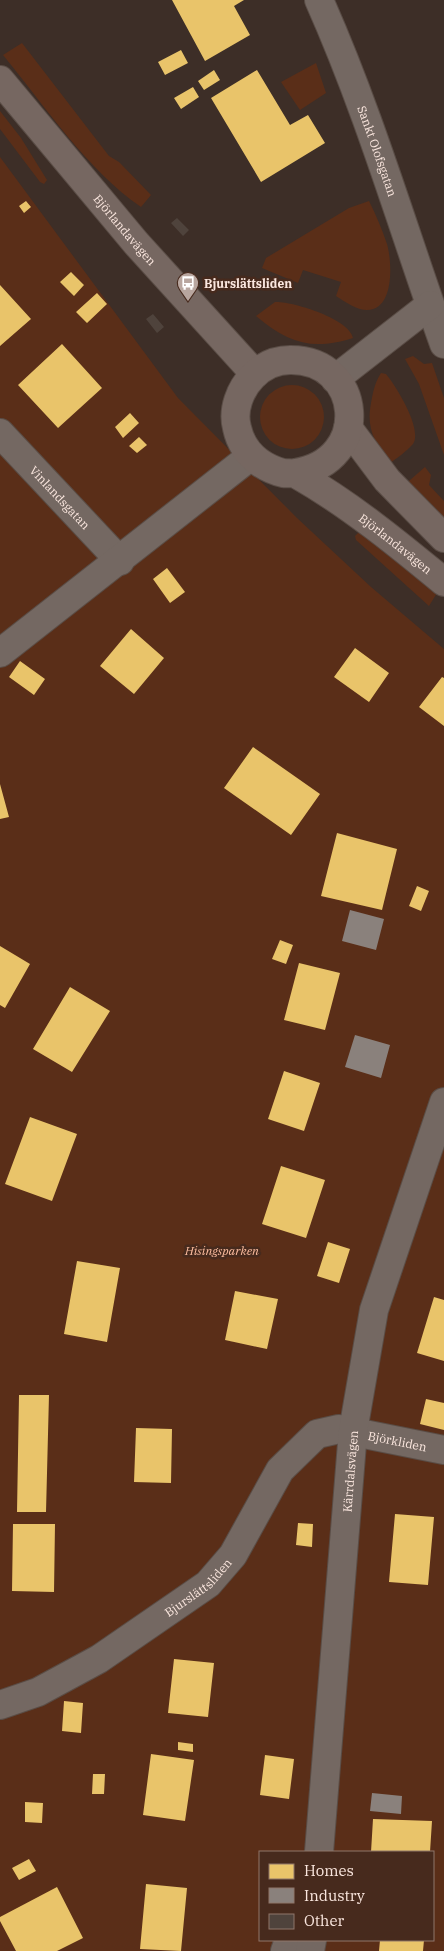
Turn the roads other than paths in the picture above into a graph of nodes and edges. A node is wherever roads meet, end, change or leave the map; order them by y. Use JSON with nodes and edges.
{"nodes":[{"id":1,"x":319,"y":0,"type":"edge"},
{"id":2,"x":0,"y":80,"type":"edge"},
{"id":3,"x":430,"y":305,"type":"junction"},
{"id":4,"x":444,"y":344,"type":"edge"},
{"id":5,"x":255,"y":374,"type":"junction"},
{"id":6,"x":335,"y":379,"type":"junction"},
{"id":7,"x":348,"y":428,"type":"junction"},
{"id":8,"x":0,"y":433,"type":"edge"},
{"id":9,"x":252,"y":456,"type":"junction"},
{"id":10,"x":295,"y":473,"type":"junction"},
{"id":11,"x":444,"y":538,"type":"edge"},
{"id":12,"x":120,"y":561,"type":"junction"},
{"id":13,"x":444,"y":582,"type":"edge"},
{"id":14,"x":0,"y":653,"type":"edge"},
{"id":15,"x":444,"y":1102,"type":"edge"},
{"id":16,"x":353,"y":1432,"type":"junction"},
{"id":17,"x":444,"y":1450,"type":"edge"},
{"id":18,"x":0,"y":1705,"type":"edge"},
{"id":19,"x":319,"y":1851,"type":"edge"}],
"edges":[{"from":1,"to":3,"type":"street","name":"Sankt Olofsgatan"},
{"from":2,"to":5,"type":"street","name":"Björlandavägen"},
{"from":3,"to":4,"type":"street","name":"Sankt Olofsgatan"},
{"from":3,"to":6,"type":"street"},
{"from":5,"to":6,"type":"street","name":"Björlandavägen"},
{"from":5,"to":9,"type":"street","name":"Björlandavägen"},
{"from":6,"to":7,"type":"street","name":"Björlandavägen"},
{"from":7,"to":10,"type":"street","name":"Björlandavägen"},
{"from":7,"to":11,"type":"street"},
{"from":8,"to":12,"type":"street","name":"Vinlandsgatan"},
{"from":9,"to":10,"type":"street","name":"Björlandavägen"},
{"from":9,"to":12,"type":"street"},
{"from":10,"to":13,"type":"street","name":"Björlandavägen"},
{"from":12,"to":14,"type":"street"},
{"from":15,"to":16,"type":"street","name":"Kärrdalsvägen"},
{"from":16,"to":17,"type":"street","name":"Björkliden"},
{"from":16,"to":18,"type":"street","name":"Bjurslättsliden"},
{"from":16,"to":19,"type":"street","name":"Kärrdalsvägen"}]}
